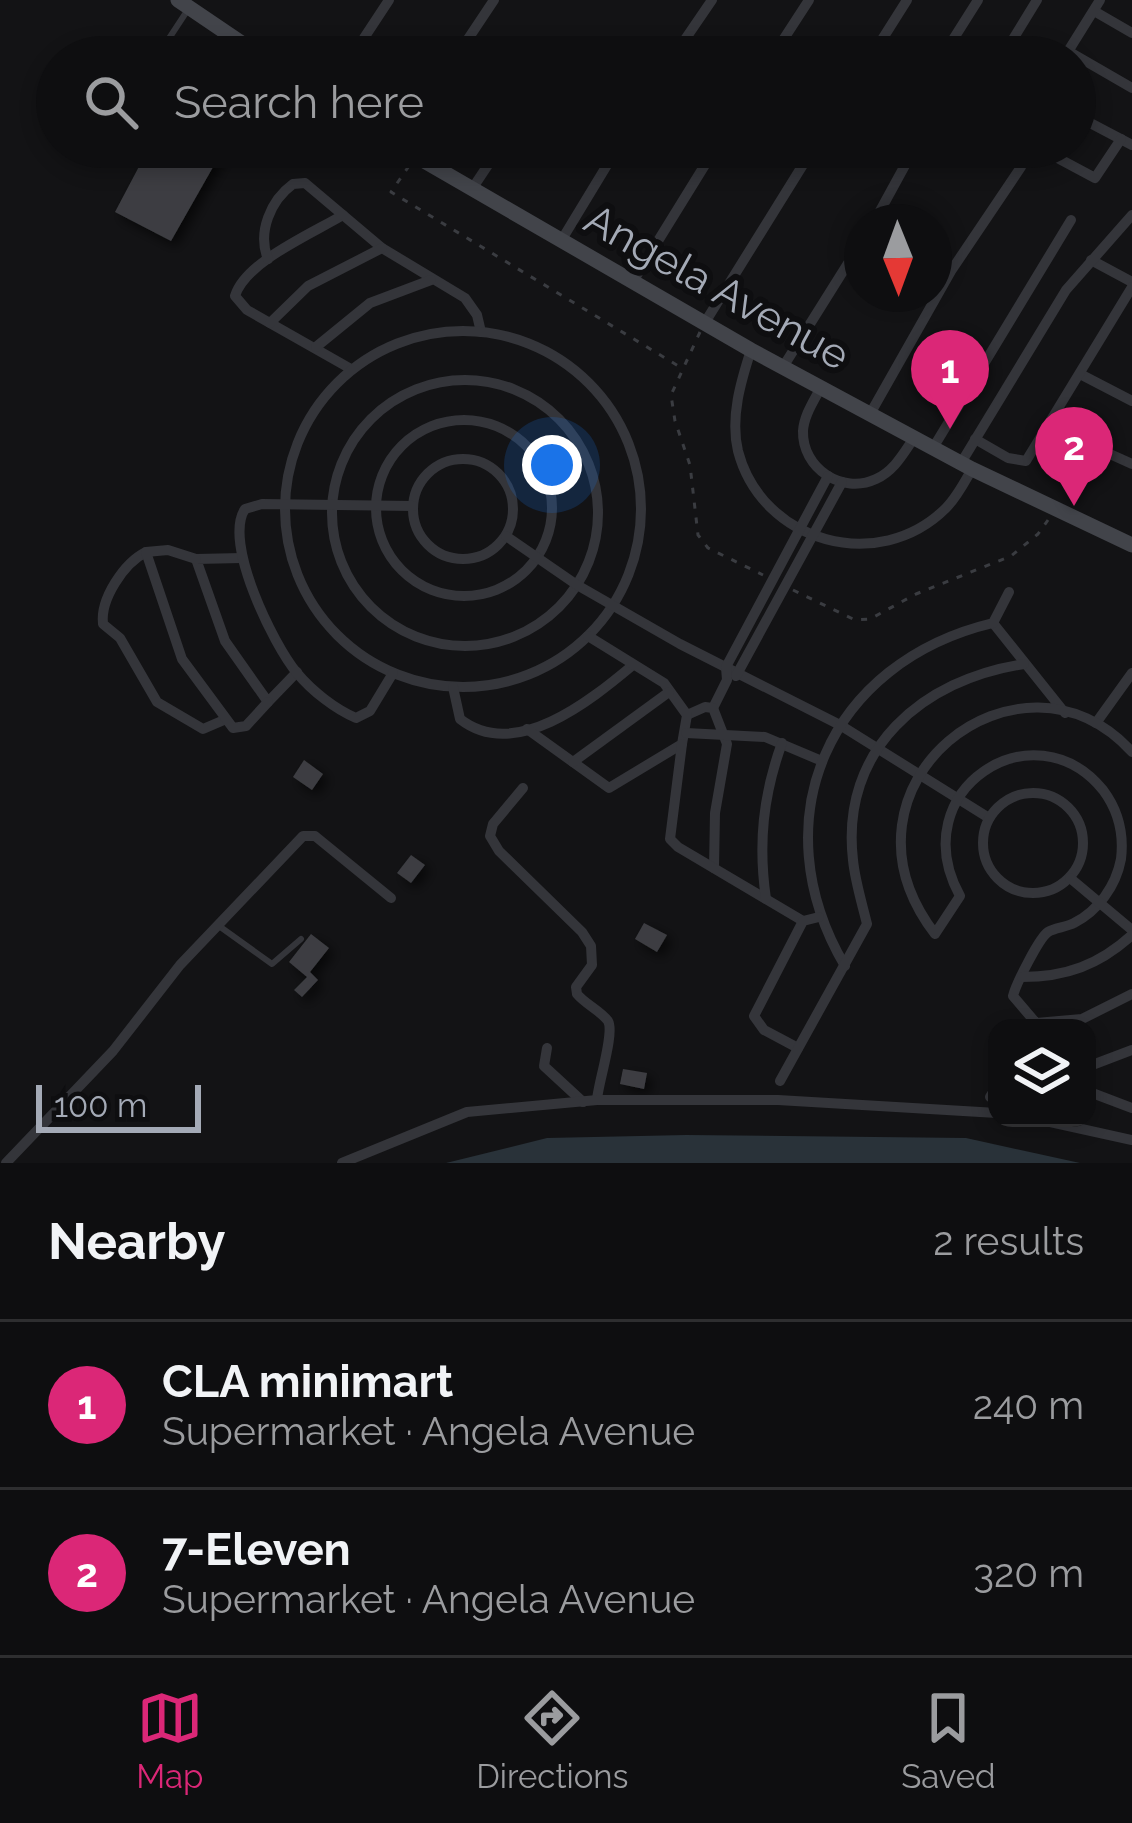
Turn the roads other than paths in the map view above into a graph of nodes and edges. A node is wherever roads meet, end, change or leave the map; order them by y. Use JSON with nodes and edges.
{"nodes":[{"id":1,"x":389,"y":0,"type":"edge"},
{"id":2,"x":494,"y":0,"type":"edge"},
{"id":3,"x":712,"y":0,"type":"edge"},
{"id":4,"x":809,"y":0,"type":"edge"},
{"id":5,"x":907,"y":0,"type":"edge"},
{"id":6,"x":978,"y":0,"type":"edge"},
{"id":7,"x":1037,"y":0,"type":"edge"},
{"id":8,"x":184,"y":4,"type":"edge"},
{"id":9,"x":1097,"y":5,"type":"edge"},
{"id":10,"x":1132,"y":34,"type":"edge"},
{"id":11,"x":169,"y":36,"type":"edge"},
{"id":12,"x":231,"y":36,"type":"edge"},
{"id":13,"x":365,"y":36,"type":"edge"},
{"id":14,"x":470,"y":36,"type":"edge"},
{"id":15,"x":687,"y":36,"type":"edge"},
{"id":16,"x":786,"y":36,"type":"edge"},
{"id":17,"x":884,"y":36,"type":"edge"},
{"id":18,"x":955,"y":36,"type":"edge"},
{"id":19,"x":1014,"y":36,"type":"edge"},
{"id":20,"x":1077,"y":36,"type":"edge"},
{"id":21,"x":1096,"y":69,"type":"edge"},
{"id":22,"x":1132,"y":88,"type":"edge"},
{"id":23,"x":1096,"y":126,"type":"edge"},
{"id":24,"x":1126,"y":142,"type":"edge"},
{"id":25,"x":436,"y":168,"type":"edge"},
{"id":26,"x":486,"y":168,"type":"edge"},
{"id":27,"x":605,"y":168,"type":"edge"},
{"id":28,"x":703,"y":168,"type":"edge"},
{"id":29,"x":801,"y":168,"type":"edge"},
{"id":30,"x":904,"y":168,"type":"edge"},
{"id":31,"x":1020,"y":168,"type":"edge"},
{"id":32,"x":1076,"y":168,"type":"edge"},
{"id":33,"x":472,"y":189,"type":"junction"},
{"id":34,"x":884,"y":204,"type":"edge"},
{"id":35,"x":343,"y":215,"type":"junction"},
{"id":36,"x":1071,"y":220,"type":"dead end"},
{"id":37,"x":1130,"y":220,"type":"edge"},
{"id":38,"x":561,"y":241,"type":"junction"},
{"id":39,"x":382,"y":248,"type":"junction"},
{"id":40,"x":268,"y":259,"type":"junction"},
{"id":41,"x":1091,"y":260,"type":"junction"},
{"id":42,"x":844,"y":270,"type":"edge"},
{"id":43,"x":431,"y":280,"type":"junction"},
{"id":44,"x":632,"y":283,"type":"junction"},
{"id":45,"x":1132,"y":284,"type":"edge"},
{"id":46,"x":270,"y":322,"type":"junction"},
{"id":47,"x":704,"y":324,"type":"junction"},
{"id":48,"x":482,"y":332,"type":"junction"},
{"id":49,"x":316,"y":347,"type":"junction"},
{"id":50,"x":751,"y":350,"type":"junction"},
{"id":51,"x":783,"y":367,"type":"junction"},
{"id":52,"x":351,"y":369,"type":"junction"},
{"id":53,"x":1080,"y":374,"type":"junction"},
{"id":54,"x":820,"y":387,"type":"junction"},
{"id":55,"x":1132,"y":401,"type":"edge"},
{"id":56,"x":871,"y":414,"type":"junction"},
{"id":57,"x":1050,"y":427,"type":"junction"},
{"id":58,"x":914,"y":438,"type":"junction"},
{"id":59,"x":975,"y":440,"type":"junction"},
{"id":60,"x":933,"y":448,"type":"junction"},
{"id":61,"x":1132,"y":464,"type":"edge"},
{"id":62,"x":966,"y":466,"type":"junction"},
{"id":63,"x":827,"y":476,"type":"junction"},
{"id":64,"x":842,"y":482,"type":"junction"},
{"id":65,"x":282,"y":504,"type":"junction"},
{"id":66,"x":413,"y":506,"type":"junction"},
{"id":67,"x":331,"y":507,"type":"junction"},
{"id":68,"x":375,"y":508,"type":"junction"},
{"id":69,"x":798,"y":530,"type":"junction"},
{"id":70,"x":506,"y":536,"type":"junction"},
{"id":71,"x":812,"y":537,"type":"junction"},
{"id":72,"x":1132,"y":545,"type":"edge"},
{"id":73,"x":146,"y":552,"type":"junction"},
{"id":74,"x":538,"y":556,"type":"junction"},
{"id":75,"x":242,"y":558,"type":"junction"},
{"id":76,"x":196,"y":559,"type":"junction"},
{"id":77,"x":577,"y":585,"type":"junction"},
{"id":78,"x":1009,"y":592,"type":"dead end"},
{"id":79,"x":614,"y":604,"type":"junction"},
{"id":80,"x":993,"y":622,"type":"junction"},
{"id":81,"x":588,"y":636,"type":"junction"},
{"id":82,"x":633,"y":664,"type":"junction"},
{"id":83,"x":1024,"y":664,"type":"junction"},
{"id":84,"x":297,"y":672,"type":"junction"},
{"id":85,"x":393,"y":673,"type":"junction"},
{"id":86,"x":1132,"y":673,"type":"edge"},
{"id":87,"x":731,"y":674,"type":"junction"},
{"id":88,"x":453,"y":686,"type":"junction"},
{"id":89,"x":1127,"y":691,"type":"edge"},
{"id":90,"x":669,"y":692,"type":"junction"},
{"id":91,"x":268,"y":702,"type":"junction"},
{"id":92,"x":713,"y":708,"type":"junction"},
{"id":93,"x":1065,"y":713,"type":"junction"},
{"id":94,"x":687,"y":716,"type":"junction"},
{"id":95,"x":224,"y":720,"type":"junction"},
{"id":96,"x":1096,"y":723,"type":"junction"},
{"id":97,"x":840,"y":725,"type":"junction"},
{"id":98,"x":527,"y":729,"type":"junction"},
{"id":99,"x":722,"y":735,"type":"junction"},
{"id":100,"x":684,"y":739,"type":"junction"},
{"id":101,"x":782,"y":742,"type":"junction"},
{"id":102,"x":878,"y":749,"type":"junction"},
{"id":103,"x":1132,"y":752,"type":"edge"},
{"id":104,"x":822,"y":761,"type":"junction"},
{"id":105,"x":573,"y":762,"type":"junction"},
{"id":106,"x":919,"y":774,"type":"junction"},
{"id":107,"x":523,"y":788,"type":"dead end"},
{"id":108,"x":958,"y":797,"type":"junction"},
{"id":109,"x":989,"y":818,"type":"junction"},
{"id":110,"x":714,"y":868,"type":"junction"},
{"id":111,"x":1070,"y":878,"type":"junction"},
{"id":112,"x":392,"y":898,"type":"dead end"},
{"id":113,"x":766,"y":899,"type":"junction"},
{"id":114,"x":1100,"y":903,"type":"junction"},
{"id":115,"x":820,"y":917,"type":"junction"},
{"id":116,"x":802,"y":921,"type":"junction"},
{"id":117,"x":219,"y":926,"type":"junction"},
{"id":118,"x":1132,"y":933,"type":"edge"},
{"id":119,"x":301,"y":939,"type":"dead end"},
{"id":120,"x":845,"y":966,"type":"junction"},
{"id":121,"x":1022,"y":977,"type":"junction"},
{"id":122,"x":1132,"y":994,"type":"edge"},
{"id":123,"x":1030,"y":1019,"type":"edge"},
{"id":124,"x":1076,"y":1019,"type":"edge"},
{"id":125,"x":547,"y":1048,"type":"dead end"},
{"id":126,"x":798,"y":1048,"type":"junction"},
{"id":127,"x":1132,"y":1050,"type":"edge"},
{"id":128,"x":1096,"y":1064,"type":"edge"},
{"id":129,"x":780,"y":1081,"type":"dead end"},
{"id":130,"x":1096,"y":1094,"type":"edge"},
{"id":131,"x":597,"y":1100,"type":"junction"},
{"id":132,"x":583,"y":1102,"type":"junction"},
{"id":133,"x":1130,"y":1105,"type":"edge"},
{"id":134,"x":988,"y":1112,"type":"edge"},
{"id":135,"x":1073,"y":1127,"type":"edge"},
{"id":136,"x":1132,"y":1140,"type":"edge"},
{"id":137,"x":5,"y":1163,"type":"edge"},
{"id":138,"x":342,"y":1163,"type":"edge"}],
"edges":[{"from":1,"to":13,"type":"street"},
{"from":2,"to":14,"type":"street"},
{"from":3,"to":15,"type":"street"},
{"from":4,"to":16,"type":"street"},
{"from":5,"to":17,"type":"street"},
{"from":6,"to":18,"type":"street"},
{"from":7,"to":19,"type":"street"},
{"from":8,"to":11,"type":"lane"},
{"from":8,"to":12,"type":"main road"},
{"from":9,"to":10,"type":"street"},
{"from":9,"to":20,"type":"street"},
{"from":21,"to":22,"type":"street"},
{"from":23,"to":24,"type":"street"},
{"from":24,"to":32,"type":"street"},
{"from":25,"to":33,"type":"main road","name":"Angela Avenue"},
{"from":26,"to":33,"type":"street"},
{"from":27,"to":38,"type":"street"},
{"from":28,"to":44,"type":"street"},
{"from":29,"to":47,"type":"street"},
{"from":30,"to":34,"type":"street"},
{"from":31,"to":56,"type":"street"},
{"from":33,"to":38,"type":"main road","name":"Angela Avenue"},
{"from":35,"to":39,"type":"street"},
{"from":35,"to":40,"type":"street"},
{"from":35,"to":40,"type":"street"},
{"from":36,"to":60,"type":"street"},
{"from":37,"to":41,"type":"street"},
{"from":38,"to":44,"type":"main road","name":"Angela Avenue"},
{"from":39,"to":43,"type":"street"},
{"from":39,"to":46,"type":"street"},
{"from":40,"to":46,"type":"street"},
{"from":41,"to":45,"type":"street"},
{"from":41,"to":59,"type":"street"},
{"from":42,"to":51,"type":"street"},
{"from":43,"to":48,"type":"street"},
{"from":43,"to":49,"type":"street"},
{"from":44,"to":47,"type":"main road","name":"Angela Avenue"},
{"from":45,"to":53,"type":"street"},
{"from":46,"to":49,"type":"street"},
{"from":47,"to":50,"type":"main road","name":"Angela Avenue"},
{"from":48,"to":52,"type":"street"},
{"from":48,"to":79,"type":"street"},
{"from":49,"to":52,"type":"street"},
{"from":50,"to":51,"type":"main road","name":"Angela Avenue"},
{"from":50,"to":69,"type":"street"},
{"from":51,"to":54,"type":"main road","name":"Angela Avenue"},
{"from":52,"to":65,"type":"street"},
{"from":53,"to":55,"type":"street"},
{"from":53,"to":57,"type":"street"},
{"from":54,"to":56,"type":"main road","name":"Angela Avenue"},
{"from":54,"to":63,"type":"street"},
{"from":56,"to":58,"type":"main road","name":"Angela Avenue"},
{"from":57,"to":59,"type":"street"},
{"from":57,"to":61,"type":"street"},
{"from":58,"to":60,"type":"main road","name":"Angela Avenue"},
{"from":58,"to":64,"type":"street"},
{"from":59,"to":62,"type":"street"},
{"from":60,"to":62,"type":"main road","name":"Angela Avenue"},
{"from":62,"to":71,"type":"street"},
{"from":62,"to":72,"type":"main road","name":"Angela Avenue"},
{"from":63,"to":64,"type":"street"},
{"from":63,"to":69,"type":"street"},
{"from":64,"to":71,"type":"street"},
{"from":65,"to":67,"type":"street"},
{"from":65,"to":75,"type":"street"},
{"from":65,"to":85,"type":"street"},
{"from":66,"to":68,"type":"street"},
{"from":66,"to":70,"type":"street"},
{"from":66,"to":70,"type":"street"},
{"from":67,"to":68,"type":"street"},
{"from":67,"to":77,"type":"street"},
{"from":67,"to":77,"type":"street"},
{"from":68,"to":74,"type":"street"},
{"from":68,"to":74,"type":"street"},
{"from":69,"to":71,"type":"street"},
{"from":69,"to":87,"type":"street"},
{"from":70,"to":74,"type":"street"},
{"from":71,"to":87,"type":"street"},
{"from":73,"to":76,"type":"street"},
{"from":73,"to":95,"type":"street"},
{"from":73,"to":95,"type":"street"},
{"from":74,"to":77,"type":"street"},
{"from":75,"to":76,"type":"street"},
{"from":75,"to":84,"type":"street"},
{"from":76,"to":91,"type":"street"},
{"from":77,"to":79,"type":"street"},
{"from":78,"to":80,"type":"street"},
{"from":79,"to":81,"type":"street"},
{"from":79,"to":87,"type":"street"},
{"from":80,"to":83,"type":"street"},
{"from":80,"to":97,"type":"street"},
{"from":81,"to":82,"type":"street"},
{"from":81,"to":88,"type":"street"},
{"from":82,"to":90,"type":"street"},
{"from":82,"to":98,"type":"street"},
{"from":83,"to":93,"type":"street"},
{"from":83,"to":102,"type":"street"},
{"from":84,"to":85,"type":"street"},
{"from":84,"to":91,"type":"street"},
{"from":85,"to":88,"type":"street"},
{"from":86,"to":89,"type":"street"},
{"from":87,"to":92,"type":"street"},
{"from":87,"to":97,"type":"street"},
{"from":88,"to":98,"type":"street"},
{"from":89,"to":96,"type":"street"},
{"from":90,"to":94,"type":"street"},
{"from":90,"to":105,"type":"street"},
{"from":91,"to":95,"type":"street"},
{"from":92,"to":94,"type":"street"},
{"from":92,"to":99,"type":"street"},
{"from":93,"to":96,"type":"street"},
{"from":93,"to":106,"type":"street"},
{"from":94,"to":100,"type":"street"},
{"from":96,"to":103,"type":"street"},
{"from":97,"to":102,"type":"street"},
{"from":97,"to":104,"type":"street"},
{"from":98,"to":105,"type":"street"},
{"from":99,"to":100,"type":"street"},
{"from":99,"to":101,"type":"street"},
{"from":99,"to":110,"type":"street"},
{"from":100,"to":105,"type":"street"},
{"from":100,"to":110,"type":"street"},
{"from":101,"to":104,"type":"street"},
{"from":101,"to":113,"type":"street"},
{"from":102,"to":106,"type":"street"},
{"from":102,"to":120,"type":"street"},
{"from":104,"to":115,"type":"street"},
{"from":106,"to":108,"type":"street"},
{"from":106,"to":108,"type":"street"},
{"from":107,"to":131,"type":"street"},
{"from":108,"to":109,"type":"street"},
{"from":108,"to":114,"type":"street"},
{"from":109,"to":111,"type":"street"},
{"from":109,"to":111,"type":"street"},
{"from":110,"to":113,"type":"street"},
{"from":111,"to":114,"type":"street"},
{"from":112,"to":117,"type":"street"},
{"from":113,"to":116,"type":"street"},
{"from":114,"to":118,"type":"street"},
{"from":114,"to":121,"type":"street"},
{"from":115,"to":116,"type":"street"},
{"from":115,"to":120,"type":"street"},
{"from":116,"to":126,"type":"street"},
{"from":117,"to":119,"type":"lane"},
{"from":117,"to":137,"type":"street"},
{"from":118,"to":121,"type":"street"},
{"from":120,"to":126,"type":"street"},
{"from":121,"to":123,"type":"street"},
{"from":122,"to":124,"type":"street"},
{"from":125,"to":132,"type":"street"},
{"from":126,"to":129,"type":"street"},
{"from":127,"to":128,"type":"street"},
{"from":130,"to":133,"type":"street"},
{"from":131,"to":132,"type":"street"},
{"from":131,"to":134,"type":"street"},
{"from":132,"to":138,"type":"street"},
{"from":135,"to":136,"type":"street"}]}
